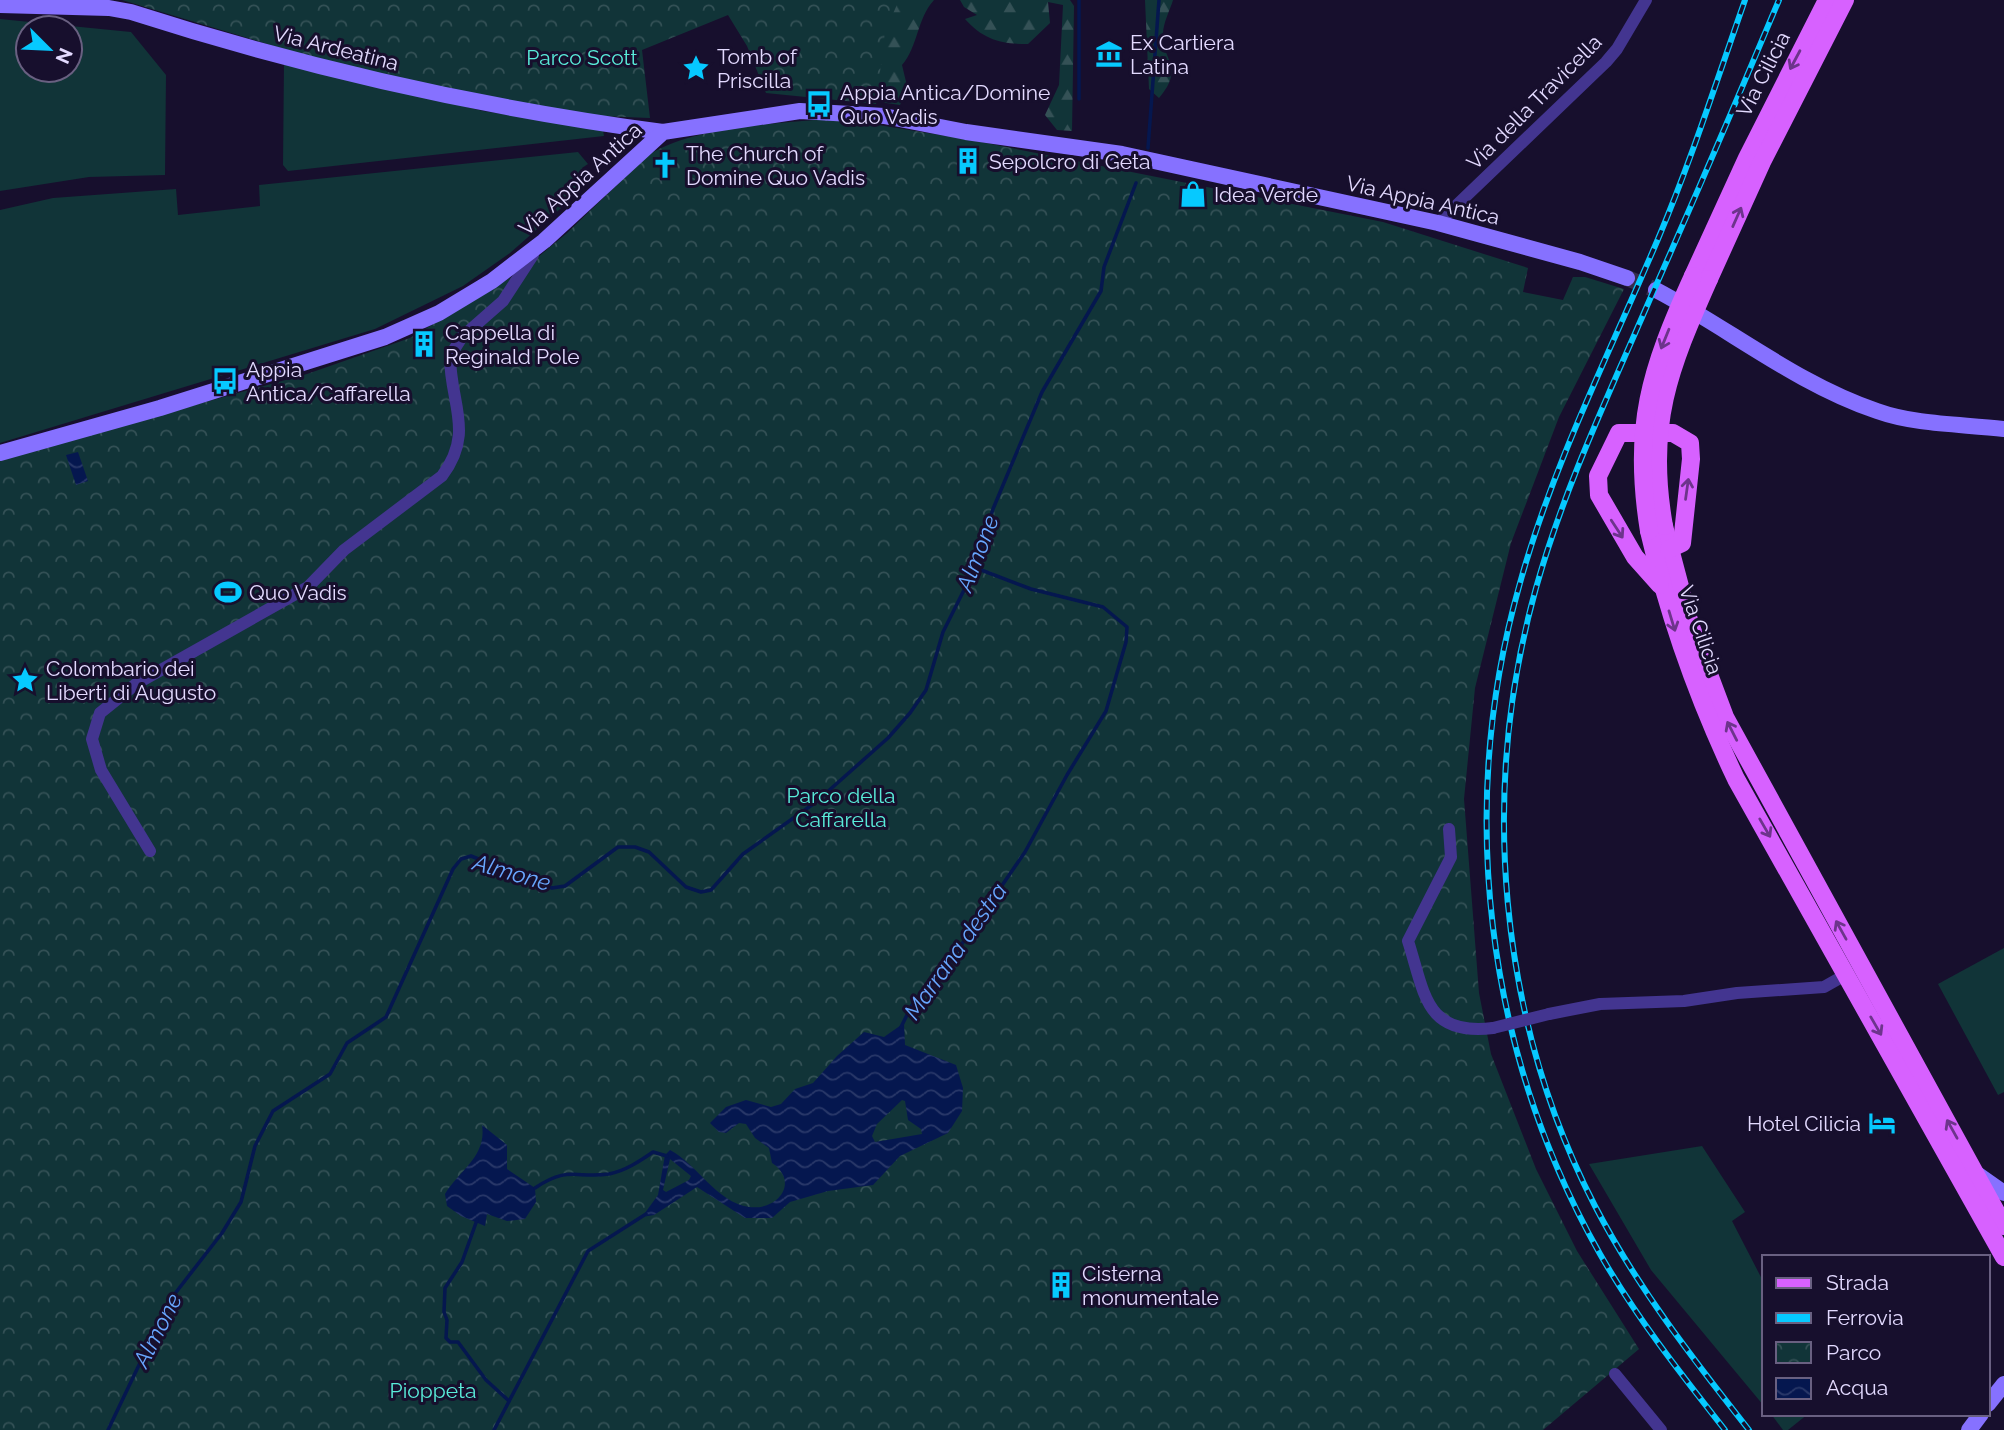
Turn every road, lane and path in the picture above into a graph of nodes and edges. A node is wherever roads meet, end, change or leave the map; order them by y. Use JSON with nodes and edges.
{"nodes":[{"id":1,"x":1646,"y":0,"type":"edge"},
{"id":2,"x":1827,"y":0,"type":"edge"},
{"id":3,"x":1845,"y":0,"type":"edge"},
{"id":4,"x":0,"y":5,"type":"edge"},
{"id":5,"x":663,"y":132,"type":"junction"},
{"id":6,"x":1438,"y":223,"type":"junction"},
{"id":7,"x":544,"y":241,"type":"junction"},
{"id":8,"x":1627,"y":278,"type":"tunnel mouth"},
{"id":9,"x":1701,"y":278,"type":"junction"},
{"id":10,"x":1656,"y":290,"type":"tunnel mouth"},
{"id":11,"x":2004,"y":429,"type":"edge"},
{"id":12,"x":0,"y":453,"type":"edge"},
{"id":13,"x":1656,"y":528,"type":"junction"},
{"id":14,"x":1669,"y":549,"type":"junction"},
{"id":15,"x":1662,"y":587,"type":"junction"},
{"id":16,"x":1449,"y":829,"type":"dead end"},
{"id":17,"x":150,"y":851,"type":"dead end"},
{"id":18,"x":1847,"y":974,"type":"junction"},
{"id":19,"x":1976,"y":1172,"type":"junction"},
{"id":20,"x":2004,"y":1193,"type":"edge"},
{"id":21,"x":2002,"y":1239,"type":"edge"},
{"id":22,"x":1615,"y":1374,"type":"dead end"},
{"id":23,"x":2004,"y":1384,"type":"edge"},
{"id":24,"x":1990,"y":1402,"type":"edge"},
{"id":25,"x":1661,"y":1430,"type":"edge"}],
"edges":[{"from":1,"to":6,"type":"street","name":"Via della Travicella"},
{"from":2,"to":9,"type":"main road","name":"Via Cilicia","one_way":true},
{"from":9,"to":3,"type":"main road","name":"Via Cilicia","one_way":true},
{"from":4,"to":5,"type":"street","name":"Via Ardeatina"},
{"from":5,"to":6,"type":"street","name":"Via Appia Antica"},
{"from":5,"to":7,"type":"street","name":"Via Appia Antica"},
{"from":6,"to":8,"type":"street","name":"Via Appia Antica"},
{"from":7,"to":12,"type":"street","name":"Via Appia Antica"},
{"from":7,"to":17,"type":"street"},
{"from":9,"to":13,"type":"main road","name":"Via Cilicia","bridge":true},
{"from":10,"to":11,"type":"street"},
{"from":13,"to":14,"type":"main road","name":"Via Cilicia"},
{"from":13,"to":15,"type":"main road","name":"Via Cilicia"},
{"from":14,"to":15,"type":"main road","one_way":true},
{"from":19,"to":14,"type":"main road","name":"Via Cilicia","one_way":true},
{"from":15,"to":18,"type":"main road","name":"Via Cilicia","one_way":true},
{"from":16,"to":18,"type":"street","bridge":true},
{"from":18,"to":21,"type":"main road","name":"Via Cilicia","one_way":true},
{"from":19,"to":20,"type":"street"},
{"from":19,"to":21,"type":"main road","name":"Via Cilicia"},
{"from":22,"to":25,"type":"street"},
{"from":23,"to":24,"type":"street"}]}
